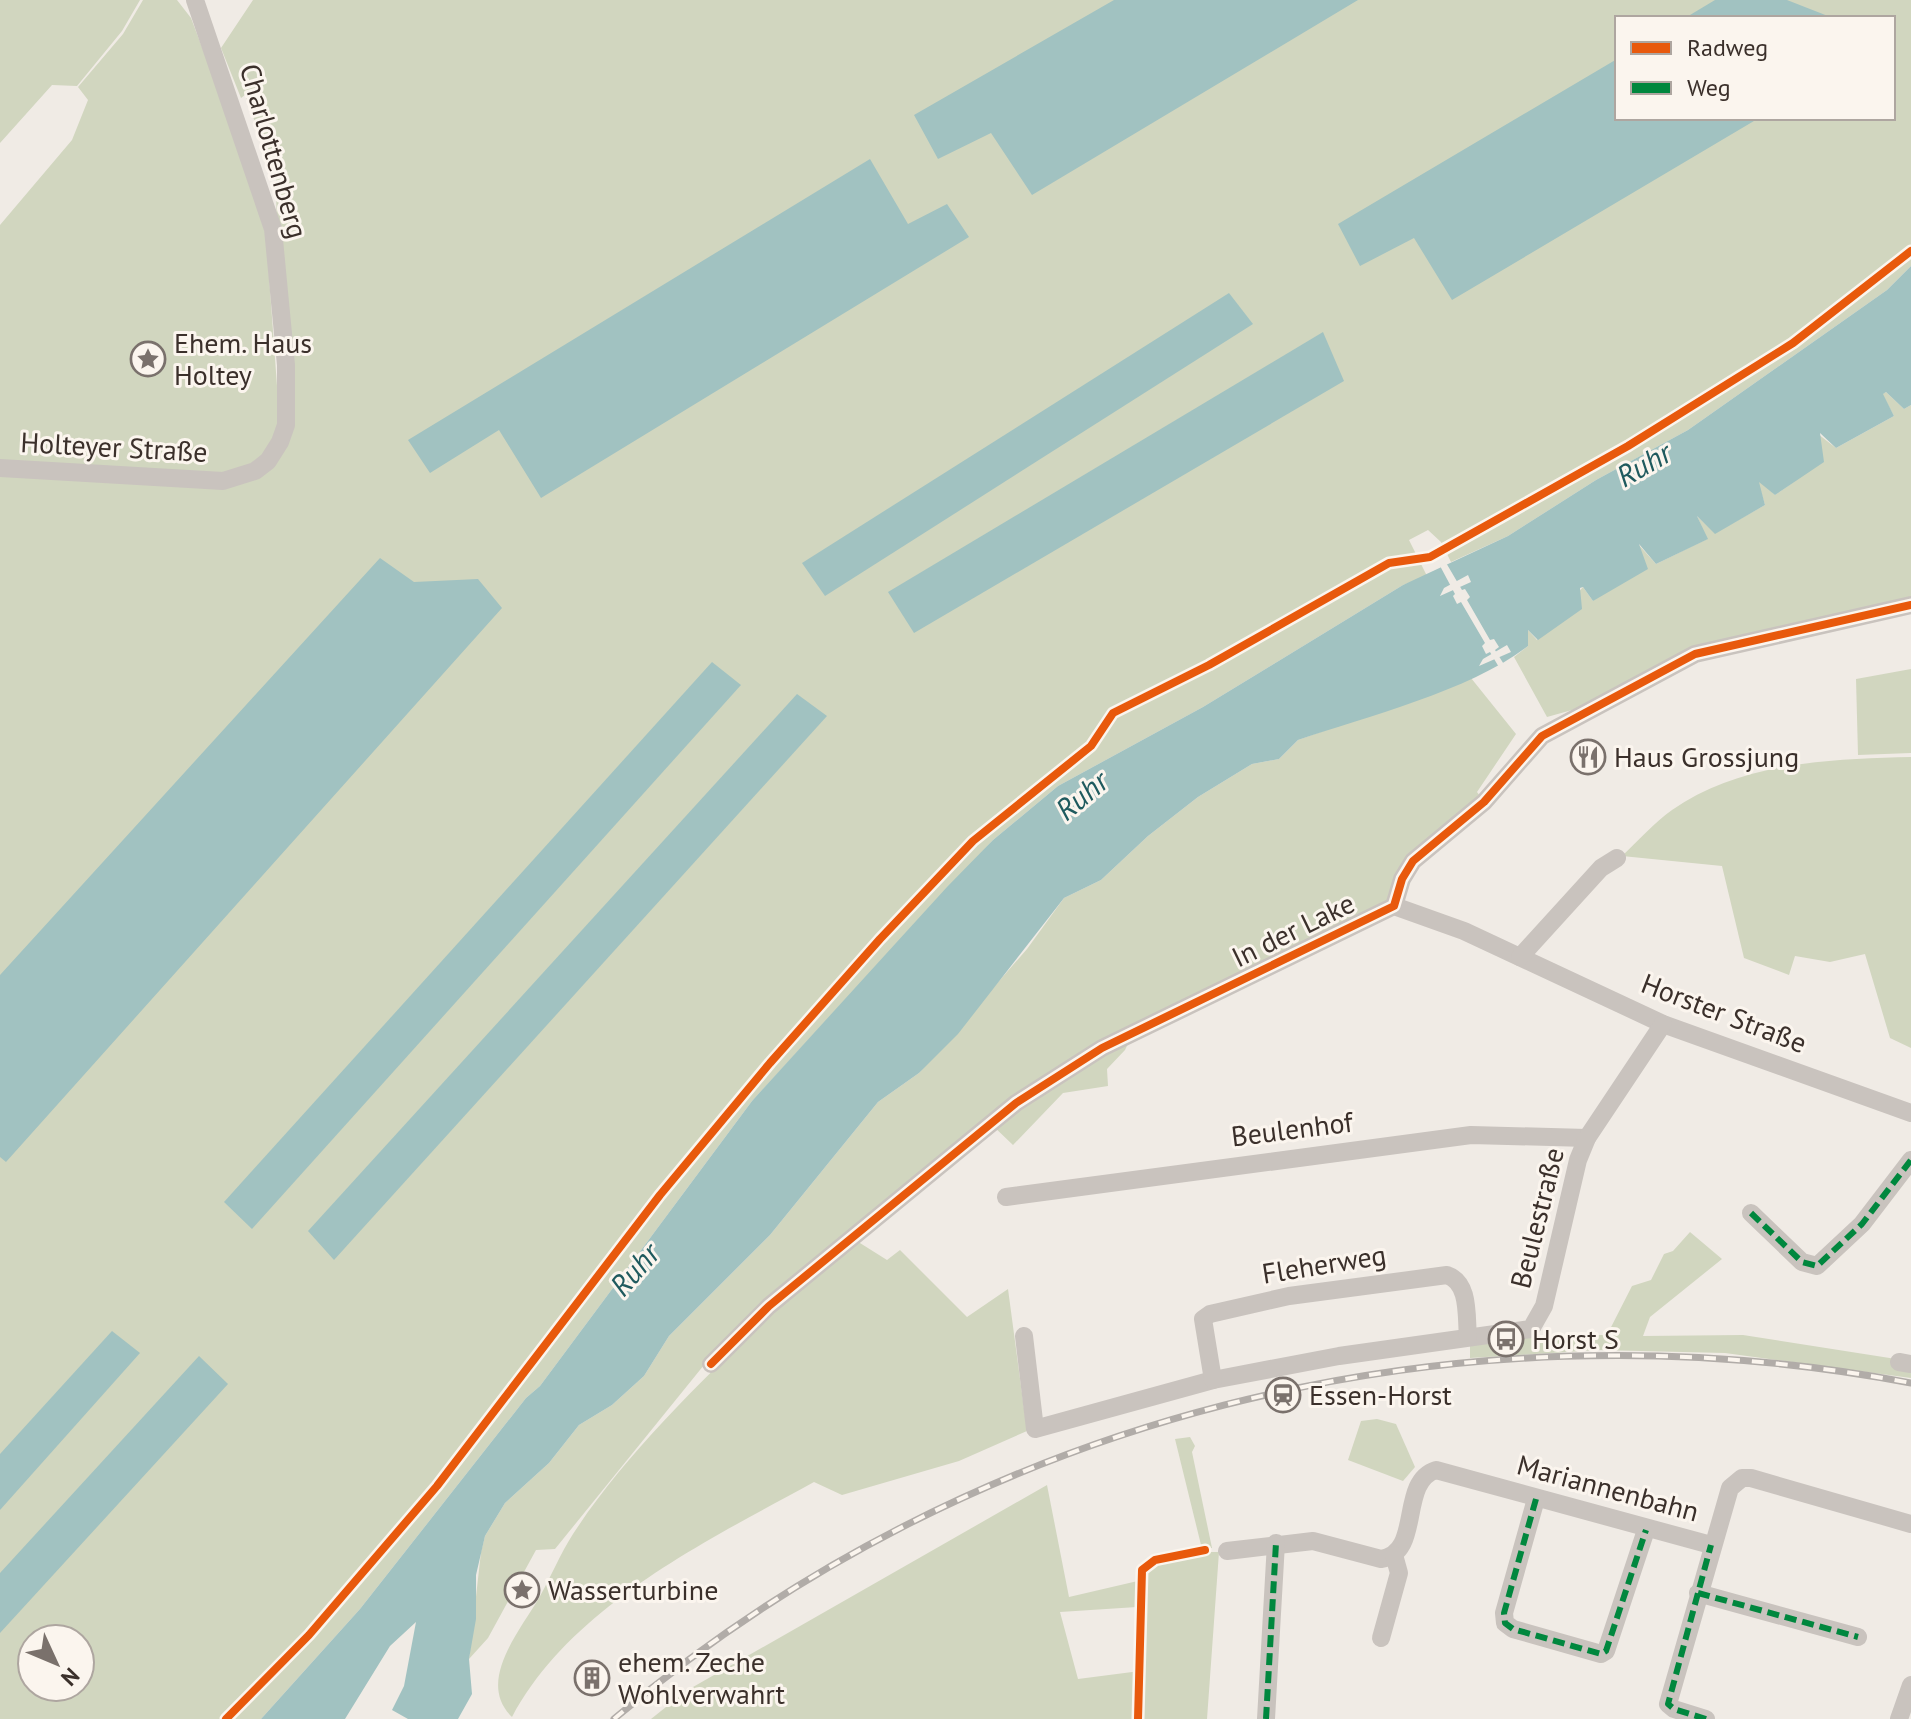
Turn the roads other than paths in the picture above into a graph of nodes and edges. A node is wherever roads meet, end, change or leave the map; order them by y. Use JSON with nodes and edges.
{"nodes":[{"id":1,"x":195,"y":0,"type":"edge"},
{"id":2,"x":268,"y":461,"type":"joint"},
{"id":3,"x":0,"y":468,"type":"edge"},
{"id":4,"x":1911,"y":605,"type":"edge"},
{"id":5,"x":1617,"y":858,"type":"dead end"},
{"id":6,"x":1396,"y":900,"type":"junction"},
{"id":7,"x":1520,"y":957,"type":"junction"},
{"id":8,"x":1663,"y":1024,"type":"junction"},
{"id":9,"x":1911,"y":1113,"type":"edge"},
{"id":10,"x":1587,"y":1138,"type":"junction"},
{"id":11,"x":1911,"y":1160,"type":"edge"},
{"id":12,"x":1006,"y":1197,"type":"dead end"},
{"id":13,"x":1751,"y":1213,"type":"dead end"},
{"id":14,"x":1024,"y":1336,"type":"dead end"},
{"id":15,"x":1468,"y":1337,"type":"junction"},
{"id":16,"x":711,"y":1364,"type":"dead end"},
{"id":17,"x":1213,"y":1380,"type":"junction"},
{"id":18,"x":1536,"y":1499,"type":"junction"},
{"id":19,"x":1911,"y":1524,"type":"edge"},
{"id":20,"x":1646,"y":1530,"type":"junction"},
{"id":21,"x":1276,"y":1543,"type":"junction"},
{"id":22,"x":1711,"y":1545,"type":"junction"},
{"id":23,"x":1227,"y":1551,"type":"dead end"},
{"id":24,"x":1394,"y":1555,"type":"junction"},
{"id":25,"x":1698,"y":1593,"type":"junction"},
{"id":26,"x":1858,"y":1637,"type":"dead end"},
{"id":27,"x":1381,"y":1638,"type":"dead end"},
{"id":28,"x":1911,"y":1685,"type":"edge"},
{"id":29,"x":1266,"y":1719,"type":"edge"},
{"id":30,"x":1706,"y":1719,"type":"edge"},
{"id":31,"x":1899,"y":1719,"type":"edge"}],
"edges":[{"from":1,"to":2,"type":"street","name":"Charlottenberg"},
{"from":2,"to":3,"type":"street","name":"Holteyer Straße"},
{"from":4,"to":6,"type":"street"},
{"from":5,"to":7,"type":"street"},
{"from":6,"to":7,"type":"street","name":"Horster Straße"},
{"from":6,"to":16,"type":"street","name":"In der Lake"},
{"from":7,"to":8,"type":"street","name":"Horster Straße"},
{"from":8,"to":9,"type":"street","name":"Horster Straße"},
{"from":8,"to":10,"type":"street","name":"Beulestraße"},
{"from":10,"to":12,"type":"street","name":"Beulenhof"},
{"from":10,"to":15,"type":"street","name":"Beulestraße"},
{"from":11,"to":13,"type":"street"},
{"from":14,"to":17,"type":"street"},
{"from":15,"to":17,"type":"street"},
{"from":15,"to":17,"type":"street","name":"Fleherweg"},
{"from":18,"to":20,"type":"street","name":"Mariannenbahn"},
{"from":18,"to":20,"type":"street"},
{"from":18,"to":24,"type":"street","name":"Mariannenbahn"},
{"from":19,"to":22,"type":"street","name":"Mariannenbahn"},
{"from":20,"to":22,"type":"street","name":"Mariannenbahn"},
{"from":21,"to":23,"type":"street"},
{"from":21,"to":24,"type":"street"},
{"from":21,"to":29,"type":"street"},
{"from":22,"to":25,"type":"street"},
{"from":24,"to":27,"type":"street","name":"Mariannenbahn"},
{"from":25,"to":26,"type":"street"},
{"from":25,"to":30,"type":"street"},
{"from":28,"to":31,"type":"street"}]}
